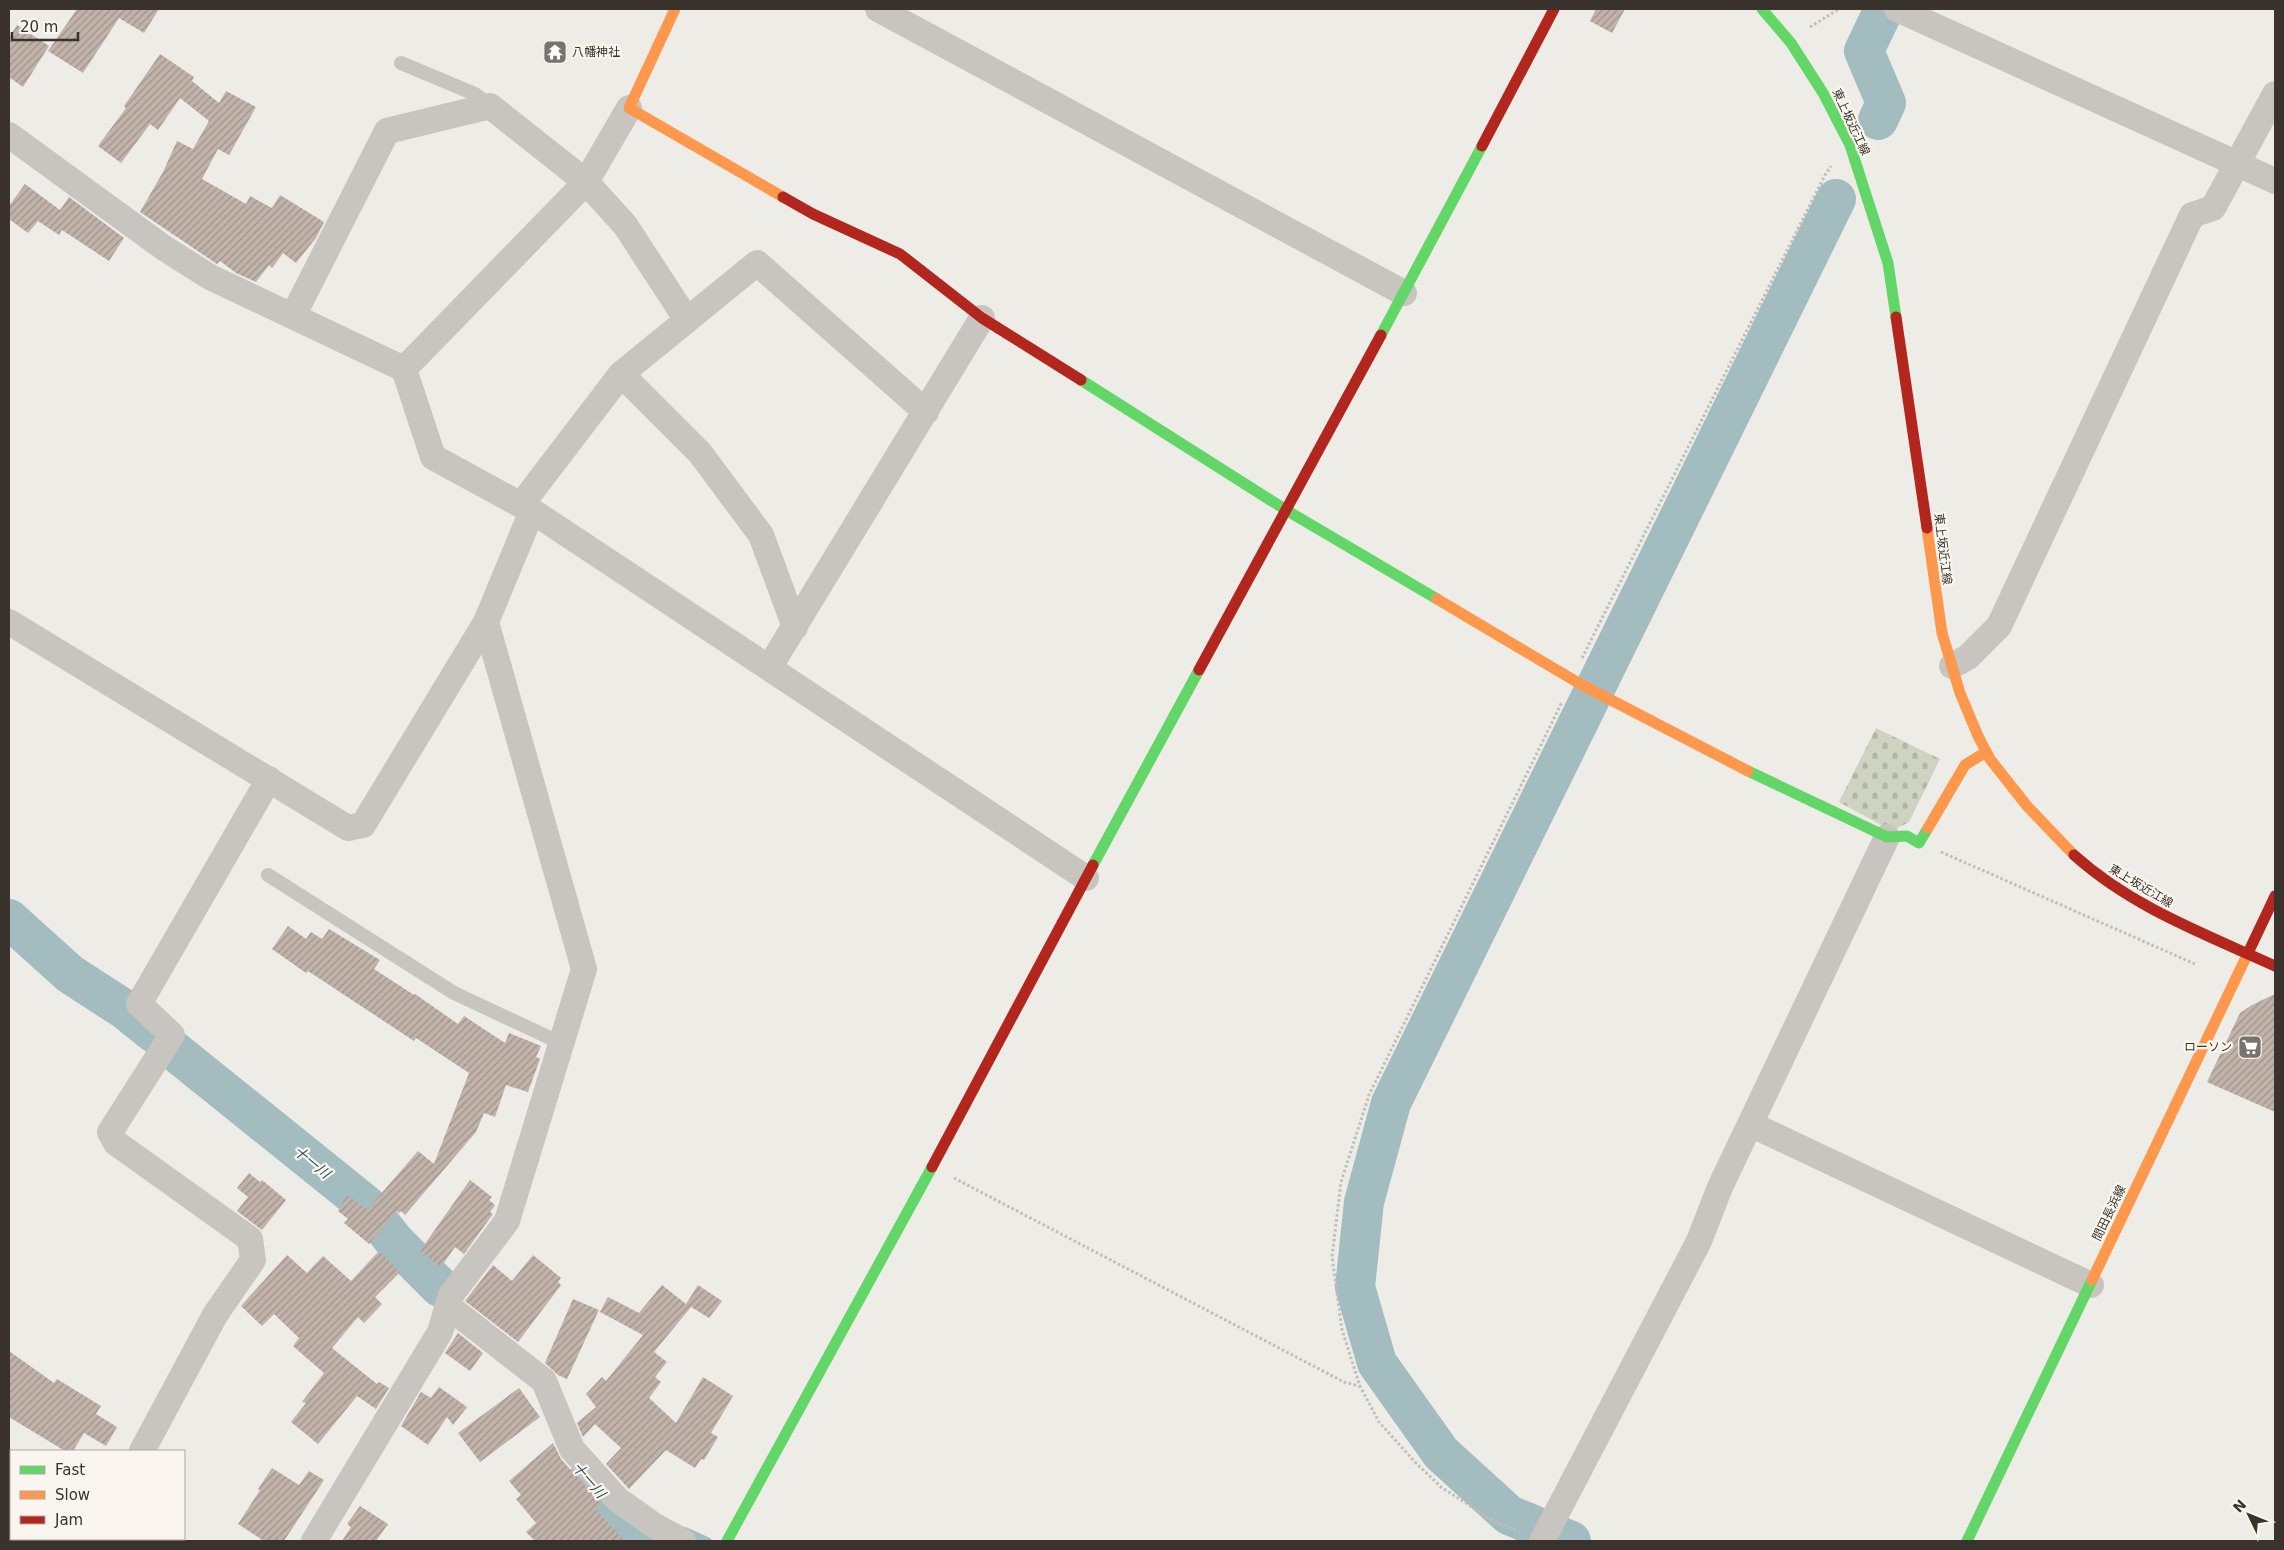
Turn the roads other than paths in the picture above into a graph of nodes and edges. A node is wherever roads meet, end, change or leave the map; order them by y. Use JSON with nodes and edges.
{"nodes":[{"id":1,"x":675,"y":9,"type":"edge"},
{"id":2,"x":878,"y":9,"type":"edge"},
{"id":3,"x":1554,"y":9,"type":"edge"},
{"id":4,"x":1762,"y":9,"type":"edge"},
{"id":5,"x":1898,"y":9,"type":"edge"},
{"id":6,"x":401,"y":63,"type":"dead end"},
{"id":7,"x":2275,"y":94,"type":"edge"},
{"id":8,"x":490,"y":106,"type":"junction"},
{"id":9,"x":629,"y":108,"type":"junction"},
{"id":10,"x":9,"y":135,"type":"edge"},
{"id":11,"x":2238,"y":164,"type":"junction"},
{"id":12,"x":2275,"y":181,"type":"edge"},
{"id":13,"x":586,"y":182,"type":"junction"},
{"id":14,"x":1404,"y":293,"type":"junction"},
{"id":15,"x":293,"y":316,"type":"junction"},
{"id":16,"x":982,"y":318,"type":"junction"},
{"id":17,"x":687,"y":320,"type":"junction"},
{"id":18,"x":404,"y":369,"type":"junction"},
{"id":19,"x":621,"y":374,"type":"junction"},
{"id":20,"x":926,"y":412,"type":"junction"},
{"id":21,"x":526,"y":508,"type":"junction"},
{"id":22,"x":1286,"y":510,"type":"junction"},
{"id":23,"x":9,"y":622,"type":"edge"},
{"id":24,"x":486,"y":622,"type":"junction"},
{"id":25,"x":795,"y":628,"type":"junction"},
{"id":26,"x":1952,"y":666,"type":"junction"},
{"id":27,"x":769,"y":668,"type":"junction"},
{"id":28,"x":1986,"y":752,"type":"junction"},
{"id":29,"x":270,"y":779,"type":"junction"},
{"id":30,"x":1887,"y":837,"type":"junction"},
{"id":31,"x":268,"y":875,"type":"dead end"},
{"id":32,"x":1086,"y":878,"type":"junction"},
{"id":33,"x":2275,"y":896,"type":"edge"},
{"id":34,"x":2248,"y":953,"type":"junction"},
{"id":35,"x":2275,"y":966,"type":"edge"},
{"id":36,"x":563,"y":1044,"type":"junction"},
{"id":37,"x":1750,"y":1124,"type":"junction"},
{"id":38,"x":2090,"y":1285,"type":"junction"},
{"id":39,"x":449,"y":1307,"type":"junction"},
{"id":40,"x":143,"y":1450,"type":"edge"},
{"id":41,"x":1539,"y":1539,"type":"edge"},
{"id":42,"x":314,"y":1541,"type":"edge"},
{"id":43,"x":683,"y":1541,"type":"edge"},
{"id":44,"x":727,"y":1541,"type":"edge"},
{"id":45,"x":1968,"y":1541,"type":"edge"}],
"edges":[{"from":1,"to":9,"type":"street"},
{"from":2,"to":14,"type":"street"},
{"from":3,"to":14,"type":"street"},
{"from":4,"to":26,"type":"street","name":"東上坂近江線"},
{"from":5,"to":11,"type":"street"},
{"from":6,"to":8,"type":"lane"},
{"from":7,"to":11,"type":"street"},
{"from":8,"to":13,"type":"street"},
{"from":8,"to":15,"type":"street"},
{"from":9,"to":13,"type":"street"},
{"from":9,"to":16,"type":"street"},
{"from":10,"to":15,"type":"street"},
{"from":11,"to":12,"type":"street"},
{"from":11,"to":26,"type":"street"},
{"from":13,"to":17,"type":"street"},
{"from":13,"to":18,"type":"street"},
{"from":14,"to":22,"type":"street"},
{"from":15,"to":18,"type":"street"},
{"from":16,"to":20,"type":"street"},
{"from":16,"to":22,"type":"street"},
{"from":17,"to":19,"type":"street"},
{"from":17,"to":20,"type":"street"},
{"from":18,"to":21,"type":"street"},
{"from":19,"to":21,"type":"street"},
{"from":19,"to":25,"type":"street"},
{"from":20,"to":25,"type":"street"},
{"from":21,"to":24,"type":"street"},
{"from":21,"to":27,"type":"street"},
{"from":22,"to":30,"type":"street"},
{"from":22,"to":32,"type":"street"},
{"from":23,"to":29,"type":"street"},
{"from":24,"to":29,"type":"street"},
{"from":24,"to":36,"type":"street"},
{"from":25,"to":27,"type":"street"},
{"from":26,"to":28,"type":"street","name":"東上坂近江線"},
{"from":27,"to":32,"type":"street"},
{"from":28,"to":30,"type":"street"},
{"from":28,"to":34,"type":"street","name":"東上坂近江線"},
{"from":29,"to":40,"type":"street"},
{"from":30,"to":37,"type":"street"},
{"from":31,"to":36,"type":"lane"},
{"from":32,"to":44,"type":"street"},
{"from":33,"to":34,"type":"street","name":"間田長浜線"},
{"from":34,"to":35,"type":"street","name":"東上坂近江線"},
{"from":34,"to":38,"type":"street","name":"間田長浜線"},
{"from":36,"to":39,"type":"street"},
{"from":37,"to":38,"type":"street"},
{"from":37,"to":41,"type":"street"},
{"from":38,"to":45,"type":"street","name":"間田長浜線"},
{"from":39,"to":42,"type":"street"},
{"from":39,"to":43,"type":"street"}]}
